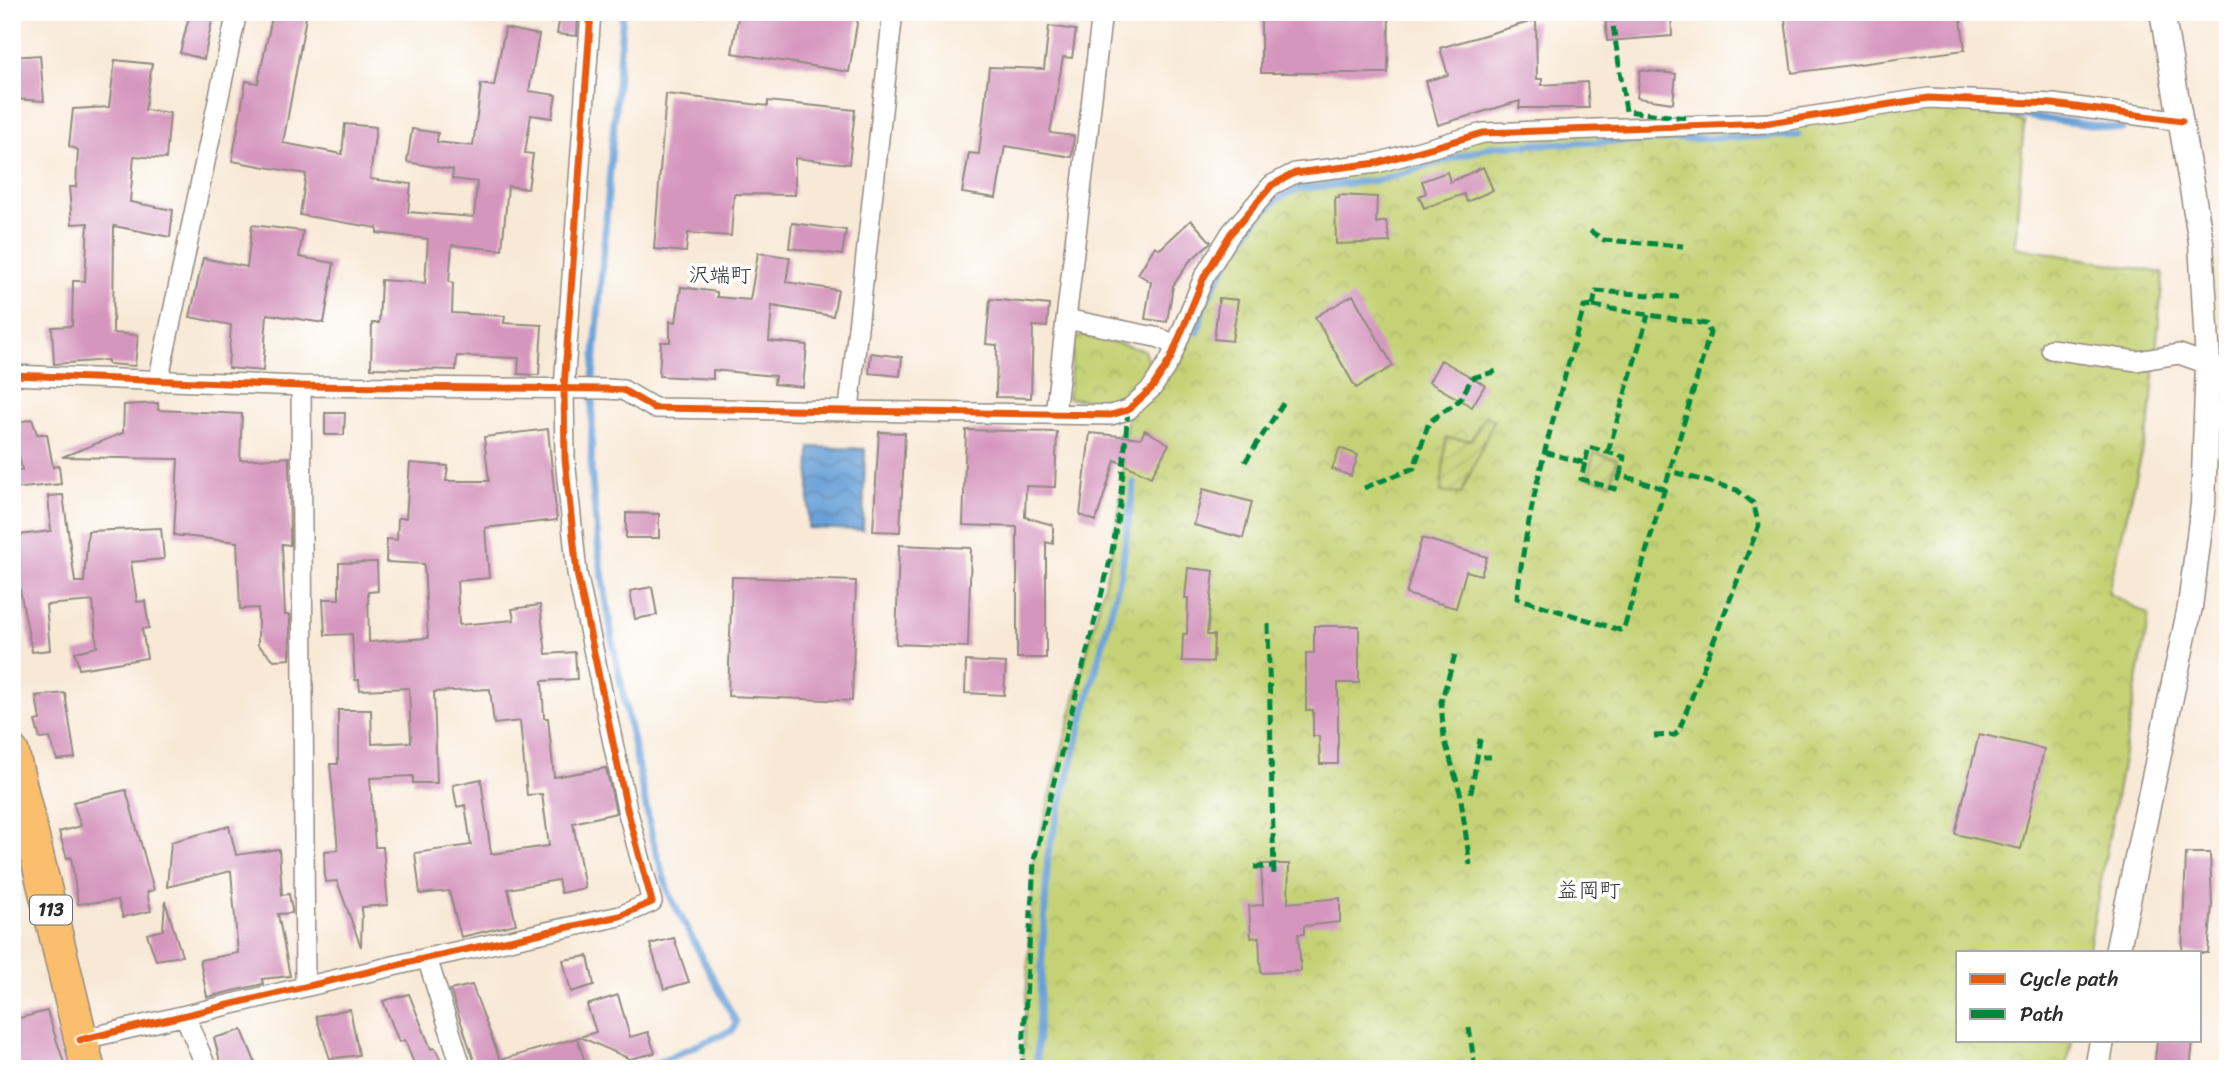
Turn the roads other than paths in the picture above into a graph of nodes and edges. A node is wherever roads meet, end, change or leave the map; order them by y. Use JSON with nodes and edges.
{"nodes":[{"id":1,"x":237,"y":12,"type":"edge"},
{"id":2,"x":591,"y":12,"type":"edge"},
{"id":3,"x":894,"y":12,"type":"edge"},
{"id":4,"x":1102,"y":12,"type":"edge"},
{"id":5,"x":2162,"y":12,"type":"edge"},
{"id":6,"x":2182,"y":121,"type":"junction"},
{"id":7,"x":1066,"y":319,"type":"junction"},
{"id":8,"x":1176,"y":346,"type":"junction"},
{"id":9,"x":2051,"y":349,"type":"dead end"},
{"id":10,"x":2218,"y":366,"type":"edge"},
{"id":11,"x":12,"y":375,"type":"edge"},
{"id":12,"x":158,"y":382,"type":"junction"},
{"id":13,"x":301,"y":386,"type":"junction"},
{"id":14,"x":568,"y":388,"type":"junction"},
{"id":15,"x":849,"y":409,"type":"junction"},
{"id":16,"x":1055,"y":414,"type":"junction"},
{"id":17,"x":12,"y":752,"type":"edge"},
{"id":18,"x":2117,"y":951,"type":"edge"},
{"id":19,"x":427,"y":958,"type":"junction"},
{"id":20,"x":305,"y":986,"type":"junction"},
{"id":21,"x":185,"y":1016,"type":"junction"},
{"id":22,"x":2102,"y":1042,"type":"edge"},
{"id":23,"x":84,"y":1054,"type":"edge"},
{"id":24,"x":207,"y":1069,"type":"edge"},
{"id":25,"x":462,"y":1069,"type":"edge"},
{"id":26,"x":2097,"y":1069,"type":"edge"}],
"edges":[{"from":1,"to":12,"type":"street"},
{"from":2,"to":14,"type":"street"},
{"from":3,"to":15,"type":"street"},
{"from":4,"to":7,"type":"street"},
{"from":5,"to":6,"type":"street"},
{"from":6,"to":8,"type":"street"},
{"from":6,"to":10,"type":"street"},
{"from":7,"to":8,"type":"street"},
{"from":7,"to":16,"type":"street"},
{"from":8,"to":16,"type":"street"},
{"from":9,"to":10,"type":"street"},
{"from":10,"to":18,"type":"street"},
{"from":11,"to":12,"type":"street"},
{"from":12,"to":13,"type":"street"},
{"from":13,"to":14,"type":"street"},
{"from":13,"to":20,"type":"street"},
{"from":14,"to":15,"type":"street"},
{"from":14,"to":19,"type":"street"},
{"from":15,"to":16,"type":"street"},
{"from":17,"to":23,"type":"highway","number":"113"},
{"from":19,"to":20,"type":"street"},
{"from":19,"to":25,"type":"street"},
{"from":20,"to":21,"type":"street"},
{"from":21,"to":23,"type":"street"},
{"from":21,"to":24,"type":"street"},
{"from":22,"to":26,"type":"street"}]}
